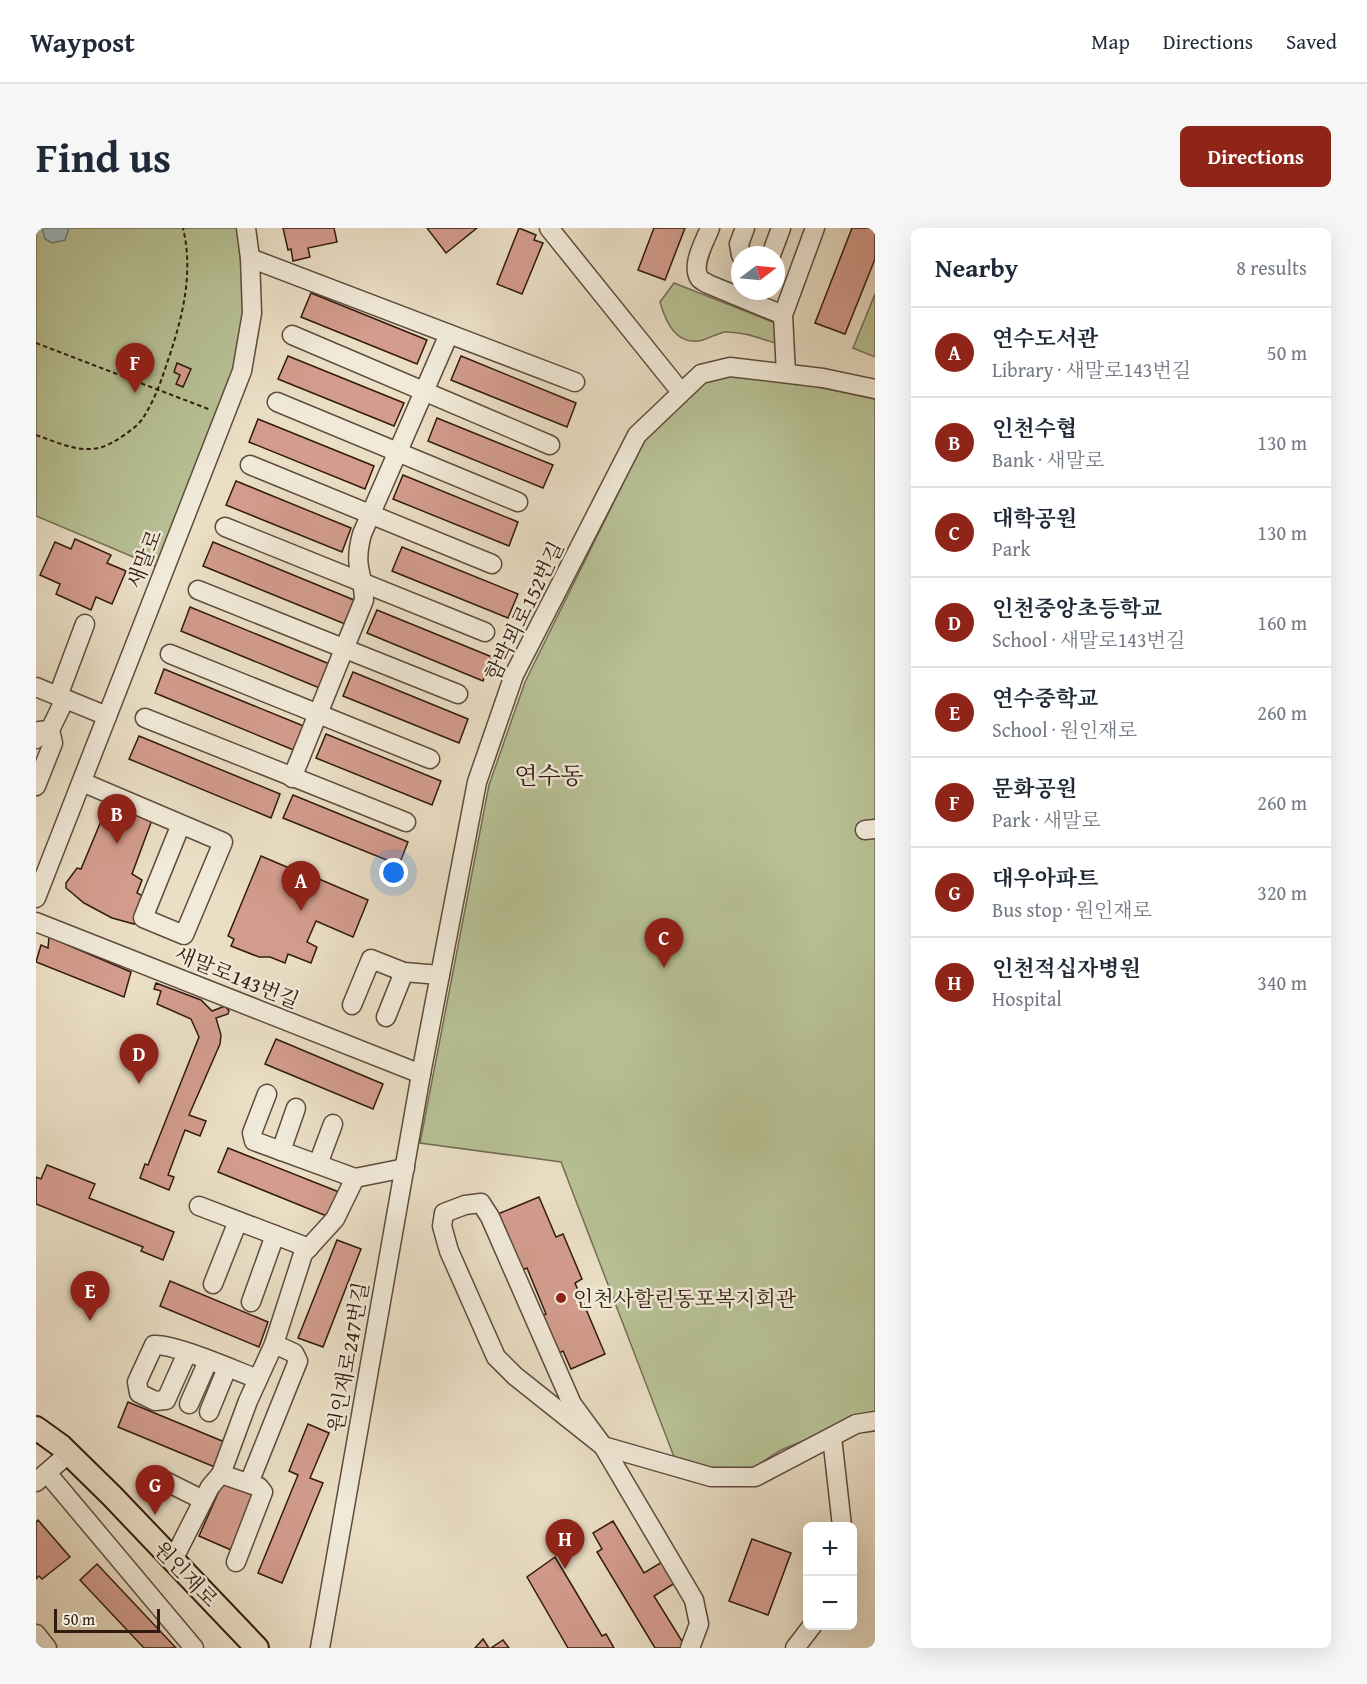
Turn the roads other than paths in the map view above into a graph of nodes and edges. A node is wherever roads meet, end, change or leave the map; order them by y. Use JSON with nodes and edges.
{"nodes":[{"id":1,"x":246,"y":228,"type":"edge"},
{"id":2,"x":549,"y":228,"type":"edge"},
{"id":3,"x":710,"y":228,"type":"edge"},
{"id":4,"x":745,"y":228,"type":"edge"},
{"id":5,"x":781,"y":228,"type":"edge"},
{"id":6,"x":815,"y":228,"type":"edge"},
{"id":7,"x":739,"y":246,"type":"edge"},
{"id":8,"x":774,"y":246,"type":"edge"},
{"id":9,"x":250,"y":258,"type":"junction"},
{"id":10,"x":731,"y":290,"type":"edge"},
{"id":11,"x":760,"y":300,"type":"edge"},
{"id":12,"x":783,"y":315,"type":"junction"},
{"id":13,"x":449,"y":334,"type":"junction"},
{"id":14,"x":292,"y":335,"type":"dead end"},
{"id":15,"x":786,"y":373,"type":"junction"},
{"id":16,"x":575,"y":382,"type":"dead end"},
{"id":17,"x":875,"y":389,"type":"edge"},
{"id":18,"x":423,"y":392,"type":"junction"},
{"id":19,"x":681,"y":392,"type":"junction"},
{"id":20,"x":277,"y":402,"type":"dead end"},
{"id":21,"x":550,"y":445,"type":"dead end"},
{"id":22,"x":397,"y":453,"type":"junction"},
{"id":23,"x":250,"y":465,"type":"dead end"},
{"id":24,"x":518,"y":502,"type":"dead end"},
{"id":25,"x":370,"y":515,"type":"junction"},
{"id":26,"x":225,"y":527,"type":"dead end"},
{"id":27,"x":492,"y":564,"type":"dead end"},
{"id":28,"x":364,"y":584,"type":"junction"},
{"id":29,"x":198,"y":590,"type":"dead end"},
{"id":30,"x":85,"y":624,"type":"dead end"},
{"id":31,"x":485,"y":632,"type":"dead end"},
{"id":32,"x":345,"y":649,"type":"junction"},
{"id":33,"x":170,"y":654,"type":"dead end"},
{"id":34,"x":36,"y":687,"type":"edge"},
{"id":35,"x":458,"y":694,"type":"dead end"},
{"id":36,"x":61,"y":698,"type":"junction"},
{"id":37,"x":319,"y":713,"type":"junction"},
{"id":38,"x":107,"y":716,"type":"junction"},
{"id":39,"x":145,"y":717,"type":"dead end"},
{"id":40,"x":40,"y":733,"type":"edge"},
{"id":41,"x":430,"y":759,"type":"dead end"},
{"id":42,"x":292,"y":778,"type":"junction"},
{"id":43,"x":81,"y":782,"type":"junction"},
{"id":44,"x":36,"y":786,"type":"edge"},
{"id":45,"x":406,"y":822,"type":"dead end"},
{"id":46,"x":181,"y":824,"type":"junction"},
{"id":47,"x":36,"y":898,"type":"edge"},
{"id":48,"x":36,"y":922,"type":"edge"},
{"id":49,"x":404,"y":972,"type":"junction"},
{"id":50,"x":440,"y":975,"type":"junction"},
{"id":51,"x":352,"y":1005,"type":"dead end"},
{"id":52,"x":386,"y":1017,"type":"dead end"},
{"id":53,"x":421,"y":1074,"type":"junction"},
{"id":54,"x":267,"y":1094,"type":"dead end"},
{"id":55,"x":296,"y":1108,"type":"dead end"},
{"id":56,"x":333,"y":1124,"type":"dead end"},
{"id":57,"x":281,"y":1151,"type":"junction"},
{"id":58,"x":318,"y":1164,"type":"junction"},
{"id":59,"x":405,"y":1168,"type":"junction"},
{"id":60,"x":355,"y":1178,"type":"junction"},
{"id":61,"x":199,"y":1206,"type":"dead end"},
{"id":62,"x":238,"y":1221,"type":"junction"},
{"id":63,"x":275,"y":1235,"type":"junction"},
{"id":64,"x":309,"y":1248,"type":"junction"},
{"id":65,"x":213,"y":1284,"type":"dead end"},
{"id":66,"x":251,"y":1302,"type":"dead end"},
{"id":67,"x":274,"y":1344,"type":"junction"},
{"id":68,"x":187,"y":1353,"type":"dead end"},
{"id":69,"x":208,"y":1361,"type":"junction"},
{"id":70,"x":227,"y":1368,"type":"junction"},
{"id":71,"x":258,"y":1379,"type":"junction"},
{"id":72,"x":189,"y":1404,"type":"dead end"},
{"id":73,"x":209,"y":1412,"type":"dead end"},
{"id":74,"x":875,"y":1421,"type":"edge"},
{"id":75,"x":36,"y":1428,"type":"edge"},
{"id":76,"x":832,"y":1437,"type":"junction"},
{"id":77,"x":603,"y":1446,"type":"junction"},
{"id":78,"x":68,"y":1454,"type":"junction"},
{"id":79,"x":221,"y":1474,"type":"junction"},
{"id":80,"x":41,"y":1478,"type":"edge"},
{"id":81,"x":159,"y":1478,"type":"dead end"},
{"id":82,"x":249,"y":1483,"type":"junction"},
{"id":83,"x":203,"y":1500,"type":"junction"},
{"id":84,"x":841,"y":1522,"type":"edge"},
{"id":85,"x":172,"y":1560,"type":"junction"},
{"id":86,"x":236,"y":1562,"type":"dead end"},
{"id":87,"x":809,"y":1630,"type":"edge"},
{"id":88,"x":36,"y":1634,"type":"edge"},
{"id":89,"x":47,"y":1648,"type":"edge"},
{"id":90,"x":194,"y":1648,"type":"edge"},
{"id":91,"x":257,"y":1648,"type":"edge"},
{"id":92,"x":320,"y":1648,"type":"edge"},
{"id":93,"x":690,"y":1648,"type":"edge"},
{"id":94,"x":795,"y":1648,"type":"edge"}],
"edges":[{"from":1,"to":9,"type":"street","name":"새말로"},
{"from":2,"to":19,"type":"street"},
{"from":3,"to":10,"type":"street"},
{"from":4,"to":7,"type":"street"},
{"from":5,"to":8,"type":"street"},
{"from":6,"to":12,"type":"street"},
{"from":9,"to":13,"type":"street"},
{"from":9,"to":38,"type":"street","name":"새말로"},
{"from":11,"to":12,"type":"street"},
{"from":12,"to":15,"type":"street"},
{"from":13,"to":16,"type":"street"},
{"from":13,"to":18,"type":"street"},
{"from":14,"to":18,"type":"street"},
{"from":15,"to":17,"type":"street","name":"함박뫼로152번길"},
{"from":15,"to":19,"type":"street","name":"함박뫼로152번길"},
{"from":18,"to":21,"type":"street"},
{"from":18,"to":22,"type":"street"},
{"from":19,"to":50,"type":"street","name":"함박뫼로152번길"},
{"from":20,"to":22,"type":"street"},
{"from":22,"to":24,"type":"street"},
{"from":22,"to":25,"type":"street"},
{"from":23,"to":25,"type":"street"},
{"from":25,"to":27,"type":"street"},
{"from":25,"to":28,"type":"street"},
{"from":26,"to":28,"type":"street"},
{"from":28,"to":31,"type":"street"},
{"from":28,"to":32,"type":"street"},
{"from":29,"to":32,"type":"street"},
{"from":30,"to":36,"type":"street"},
{"from":32,"to":35,"type":"street"},
{"from":32,"to":37,"type":"street"},
{"from":33,"to":37,"type":"street"},
{"from":34,"to":36,"type":"street"},
{"from":36,"to":38,"type":"street"},
{"from":36,"to":40,"type":"street"},
{"from":37,"to":41,"type":"street"},
{"from":37,"to":42,"type":"street"},
{"from":38,"to":43,"type":"street","name":"새말로"},
{"from":39,"to":42,"type":"street"},
{"from":40,"to":44,"type":"street"},
{"from":42,"to":45,"type":"street"},
{"from":43,"to":46,"type":"street"},
{"from":43,"to":47,"type":"street","name":"새말로"},
{"from":46,"to":46,"type":"street"},
{"from":48,"to":53,"type":"street","name":"새말로143번길"},
{"from":49,"to":50,"type":"street"},
{"from":49,"to":51,"type":"street"},
{"from":49,"to":52,"type":"street"},
{"from":50,"to":53,"type":"street","name":"함박뫼로152번길"},
{"from":53,"to":59,"type":"street","name":"원인재로247번길"},
{"from":54,"to":57,"type":"street"},
{"from":55,"to":57,"type":"street"},
{"from":56,"to":58,"type":"street"},
{"from":57,"to":58,"type":"street"},
{"from":58,"to":60,"type":"street"},
{"from":59,"to":60,"type":"street"},
{"from":59,"to":92,"type":"street","name":"원인재로247번길"},
{"from":60,"to":64,"type":"street"},
{"from":61,"to":62,"type":"street"},
{"from":62,"to":63,"type":"street"},
{"from":62,"to":65,"type":"street"},
{"from":63,"to":64,"type":"street"},
{"from":63,"to":66,"type":"street"},
{"from":64,"to":67,"type":"street"},
{"from":67,"to":71,"type":"street"},
{"from":67,"to":82,"type":"street"},
{"from":68,"to":69,"type":"street"},
{"from":69,"to":70,"type":"street"},
{"from":69,"to":72,"type":"street"},
{"from":70,"to":71,"type":"street"},
{"from":70,"to":73,"type":"street"},
{"from":71,"to":79,"type":"street"},
{"from":74,"to":76,"type":"street"},
{"from":75,"to":78,"type":"main road","name":"원인재로"},
{"from":76,"to":77,"type":"street"},
{"from":76,"to":84,"type":"street"},
{"from":77,"to":77,"type":"street"},
{"from":77,"to":93,"type":"street"},
{"from":78,"to":80,"type":"street"},
{"from":78,"to":85,"type":"main road","name":"원인재로"},
{"from":79,"to":82,"type":"street"},
{"from":79,"to":83,"type":"street"},
{"from":80,"to":90,"type":"street"},
{"from":81,"to":83,"type":"street"},
{"from":82,"to":86,"type":"street"},
{"from":83,"to":85,"type":"street"},
{"from":85,"to":91,"type":"main road","name":"원인재로"},
{"from":87,"to":94,"type":"street"},
{"from":88,"to":89,"type":"street"}]}
